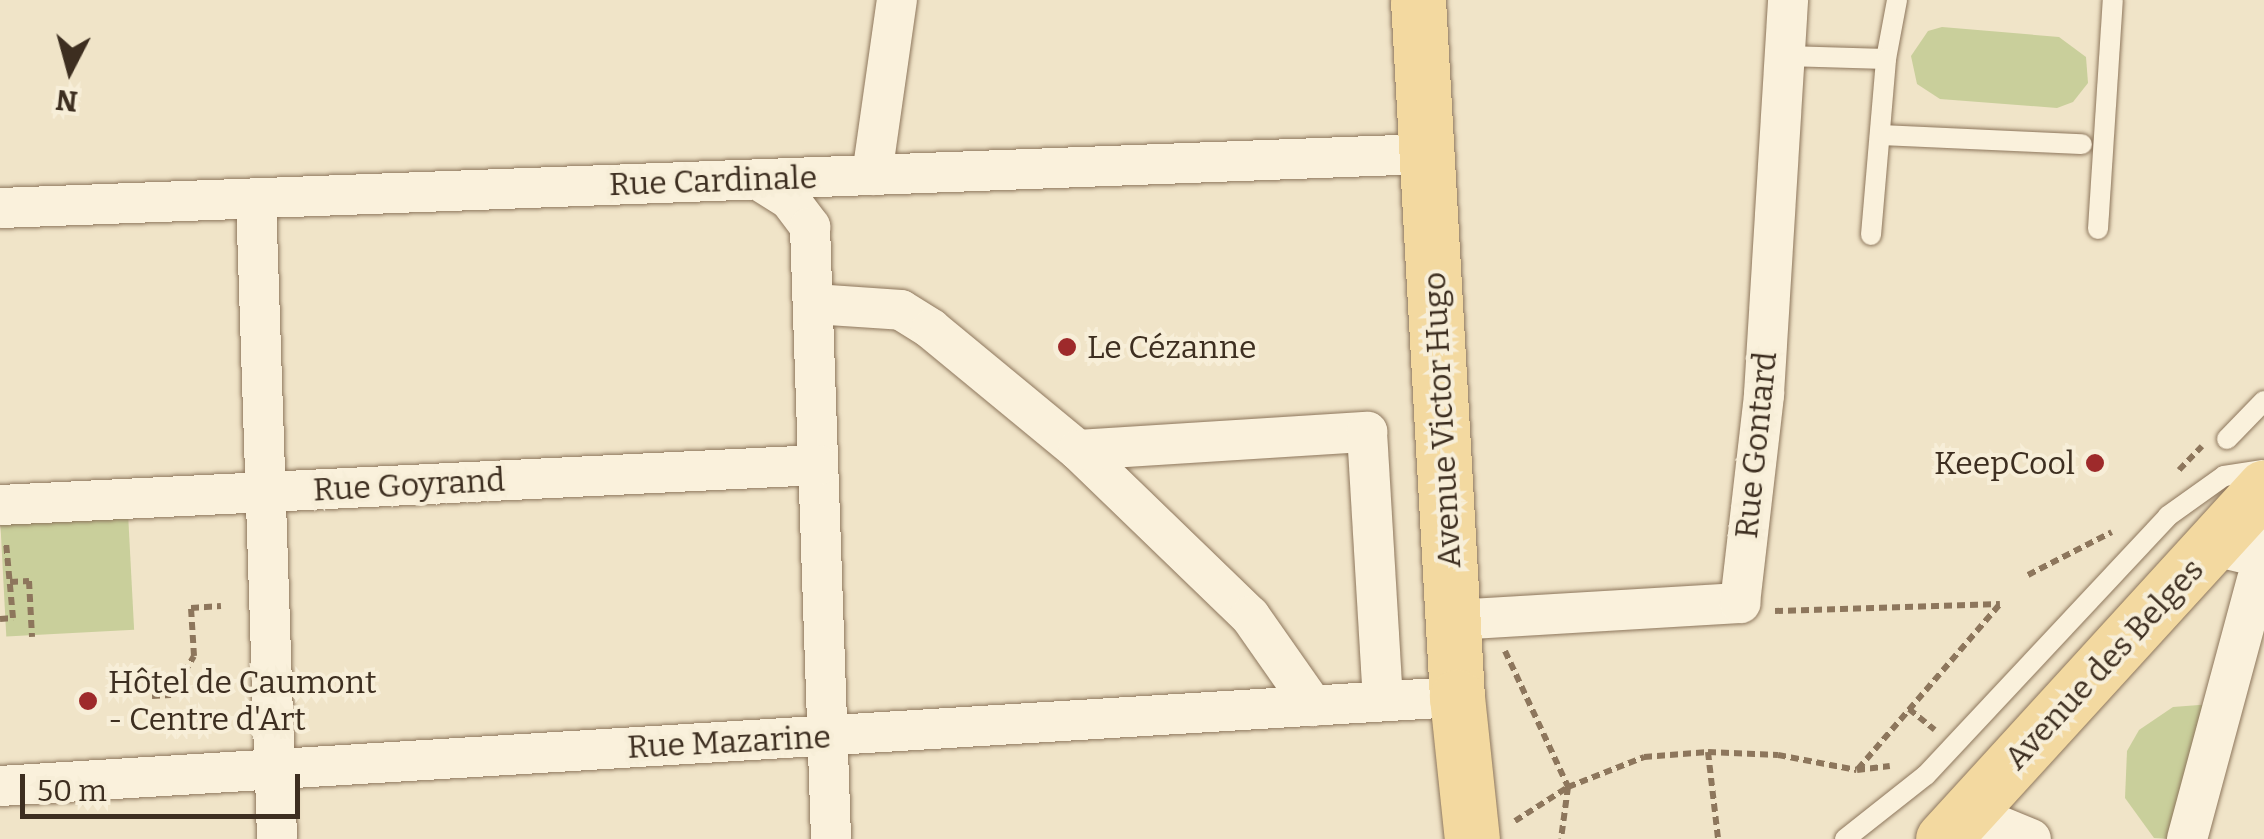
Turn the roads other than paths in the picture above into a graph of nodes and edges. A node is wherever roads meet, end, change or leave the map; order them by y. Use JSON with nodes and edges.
{"nodes":[{"id":1,"x":897,"y":0,"type":"edge"},
{"id":2,"x":1418,"y":0,"type":"edge"},
{"id":3,"x":1788,"y":0,"type":"edge"},
{"id":4,"x":1897,"y":0,"type":"edge"},
{"id":5,"x":2113,"y":0,"type":"edge"},
{"id":6,"x":1786,"y":56,"type":"junction"},
{"id":7,"x":1886,"y":59,"type":"junction"},
{"id":8,"x":1880,"y":135,"type":"junction"},
{"id":9,"x":2082,"y":144,"type":"dead end"},
{"id":10,"x":1426,"y":154,"type":"junction"},
{"id":11,"x":872,"y":175,"type":"junction"},
{"id":12,"x":757,"y":180,"type":"junction"},
{"id":13,"x":256,"y":198,"type":"junction"},
{"id":14,"x":0,"y":208,"type":"edge"},
{"id":15,"x":2098,"y":229,"type":"dead end"},
{"id":16,"x":1871,"y":236,"type":"dead end"},
{"id":17,"x":814,"y":304,"type":"junction"},
{"id":18,"x":2264,"y":401,"type":"edge"},
{"id":19,"x":2218,"y":438,"type":"road end"},
{"id":20,"x":1078,"y":450,"type":"junction"},
{"id":21,"x":818,"y":466,"type":"junction"},
{"id":22,"x":2264,"y":470,"type":"edge"},
{"id":23,"x":2264,"y":487,"type":"edge"},
{"id":24,"x":266,"y":492,"type":"junction"},
{"id":25,"x":4,"y":524,"type":"edge"},
{"id":26,"x":2246,"y":556,"type":"edge"},
{"id":27,"x":1473,"y":619,"type":"junction"},
{"id":28,"x":1458,"y":696,"type":"junction"},
{"id":29,"x":1382,"y":701,"type":"junction"},
{"id":30,"x":1313,"y":706,"type":"junction"},
{"id":31,"x":828,"y":736,"type":"junction"},
{"id":32,"x":275,"y":769,"type":"junction"},
{"id":33,"x":0,"y":786,"type":"edge"},
{"id":34,"x":1967,"y":831,"type":"edge"},
{"id":35,"x":1491,"y":832,"type":"edge"},
{"id":36,"x":277,"y":839,"type":"edge"},
{"id":37,"x":831,"y":839,"type":"edge"},
{"id":38,"x":1845,"y":839,"type":"edge"},
{"id":39,"x":2031,"y":839,"type":"edge"},
{"id":40,"x":2187,"y":839,"type":"edge"}],
"edges":[{"from":1,"to":11,"type":"street"},
{"from":2,"to":10,"type":"main road","name":"Avenue Victor Hugo"},
{"from":3,"to":6,"type":"street","name":"Rue Gontard"},
{"from":4,"to":7,"type":"lane"},
{"from":5,"to":15,"type":"lane"},
{"from":6,"to":7,"type":"lane"},
{"from":6,"to":27,"type":"street","name":"Rue Gontard"},
{"from":7,"to":8,"type":"lane"},
{"from":8,"to":9,"type":"lane"},
{"from":8,"to":16,"type":"lane"},
{"from":10,"to":11,"type":"street","name":"Rue Cardinale"},
{"from":10,"to":27,"type":"main road","name":"Avenue Victor Hugo"},
{"from":11,"to":12,"type":"street","name":"Rue Cardinale"},
{"from":12,"to":13,"type":"street","name":"Rue Cardinale"},
{"from":12,"to":17,"type":"street"},
{"from":13,"to":14,"type":"street","name":"Rue Cardinale"},
{"from":13,"to":24,"type":"street"},
{"from":17,"to":20,"type":"street"},
{"from":17,"to":21,"type":"street"},
{"from":18,"to":19,"type":"lane"},
{"from":20,"to":29,"type":"street"},
{"from":20,"to":30,"type":"street"},
{"from":21,"to":24,"type":"street","name":"Rue Goyrand"},
{"from":21,"to":31,"type":"street"},
{"from":22,"to":38,"type":"lane"},
{"from":23,"to":26,"type":"main road","name":"Avenue des Belges"},
{"from":24,"to":25,"type":"street","name":"Rue Goyrand"},
{"from":24,"to":32,"type":"street"},
{"from":26,"to":34,"type":"main road","name":"Avenue des Belges"},
{"from":26,"to":40,"type":"street"},
{"from":27,"to":28,"type":"main road","name":"Avenue Victor Hugo"},
{"from":28,"to":29,"type":"street","name":"Rue Mazarine"},
{"from":28,"to":35,"type":"main road","name":"Avenue Victor Hugo"},
{"from":29,"to":30,"type":"street","name":"Rue Mazarine"},
{"from":30,"to":31,"type":"street","name":"Rue Mazarine"},
{"from":31,"to":32,"type":"street","name":"Rue Mazarine"},
{"from":31,"to":37,"type":"street"},
{"from":32,"to":33,"type":"street","name":"Rue Mazarine"},
{"from":32,"to":36,"type":"street"},
{"from":34,"to":39,"type":"street"}]}
